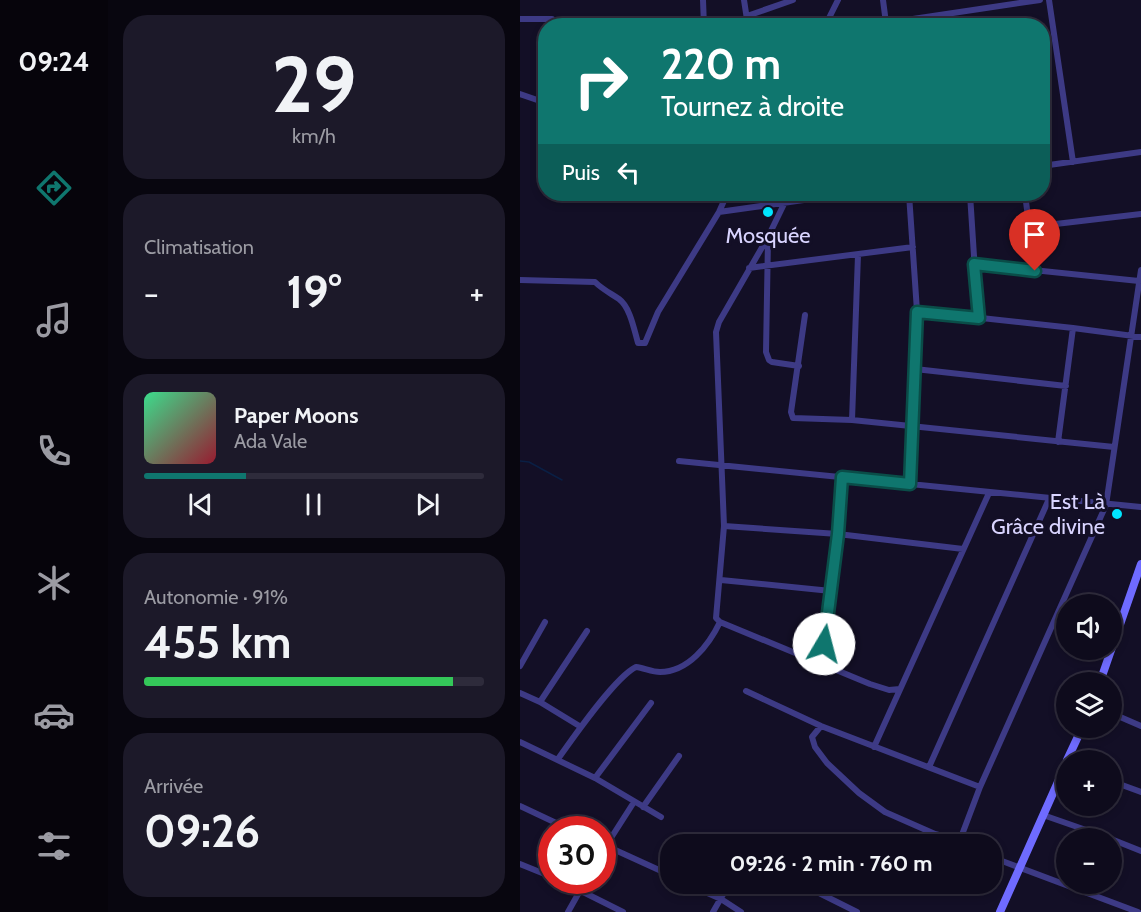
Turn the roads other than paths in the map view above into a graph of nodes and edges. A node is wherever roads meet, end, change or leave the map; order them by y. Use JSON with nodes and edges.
{"nodes":[{"id":1,"x":703,"y":0,"type":"edge"},
{"id":2,"x":744,"y":0,"type":"edge"},
{"id":3,"x":793,"y":0,"type":"edge"},
{"id":4,"x":838,"y":0,"type":"edge"},
{"id":5,"x":883,"y":0,"type":"edge"},
{"id":6,"x":1040,"y":0,"type":"edge"},
{"id":7,"x":1049,"y":0,"type":"edge"},
{"id":8,"x":1005,"y":3,"type":"edge"},
{"id":9,"x":746,"y":16,"type":"joint"},
{"id":10,"x":704,"y":18,"type":"edge"},
{"id":11,"x":828,"y":18,"type":"edge"},
{"id":12,"x":885,"y":18,"type":"edge"},
{"id":13,"x":916,"y":18,"type":"edge"},
{"id":14,"x":520,"y":19,"type":"edge"},
{"id":15,"x":538,"y":19,"type":"edge"},
{"id":16,"x":520,"y":94,"type":"edge"},
{"id":17,"x":538,"y":101,"type":"edge"},
{"id":18,"x":1141,"y":152,"type":"edge"},
{"id":19,"x":1073,"y":162,"type":"junction"},
{"id":20,"x":1050,"y":165,"type":"edge"},
{"id":21,"x":724,"y":201,"type":"edge"},
{"id":22,"x":793,"y":201,"type":"edge"},
{"id":23,"x":910,"y":201,"type":"edge"},
{"id":24,"x":970,"y":201,"type":"edge"},
{"id":25,"x":1026,"y":201,"type":"edge"},
{"id":26,"x":785,"y":202,"type":"junction"},
{"id":27,"x":719,"y":212,"type":"junction"},
{"id":28,"x":1141,"y":214,"type":"edge"},
{"id":29,"x":1030,"y":227,"type":"junction"},
{"id":30,"x":768,"y":237,"type":"junction"},
{"id":31,"x":913,"y":247,"type":"junction"},
{"id":32,"x":858,"y":255,"type":"junction"},
{"id":33,"x":974,"y":264,"type":"junction"},
{"id":34,"x":768,"y":267,"type":"junction"},
{"id":35,"x":749,"y":268,"type":"junction"},
{"id":36,"x":1141,"y":270,"type":"edge"},
{"id":37,"x":1035,"y":271,"type":"junction"},
{"id":38,"x":520,"y":280,"type":"edge"},
{"id":39,"x":1139,"y":281,"type":"junction"},
{"id":40,"x":917,"y":312,"type":"junction"},
{"id":41,"x":805,"y":315,"type":"dead end"},
{"id":42,"x":979,"y":318,"type":"junction"},
{"id":43,"x":1073,"y":328,"type":"junction"},
{"id":44,"x":1131,"y":336,"type":"junction"},
{"id":45,"x":1141,"y":337,"type":"edge"},
{"id":46,"x":799,"y":366,"type":"junction"},
{"id":47,"x":916,"y":369,"type":"junction"},
{"id":48,"x":1066,"y":387,"type":"junction"},
{"id":49,"x":852,"y":420,"type":"junction"},
{"id":50,"x":913,"y":426,"type":"junction"},
{"id":51,"x":1058,"y":441,"type":"junction"},
{"id":52,"x":1114,"y":447,"type":"junction"},
{"id":53,"x":679,"y":461,"type":"dead end"},
{"id":54,"x":723,"y":464,"type":"junction"},
{"id":55,"x":842,"y":477,"type":"junction"},
{"id":56,"x":910,"y":484,"type":"junction"},
{"id":57,"x":989,"y":493,"type":"junction"},
{"id":58,"x":1049,"y":499,"type":"junction"},
{"id":59,"x":1106,"y":505,"type":"junction"},
{"id":60,"x":1141,"y":507,"type":"edge"},
{"id":61,"x":724,"y":526,"type":"junction"},
{"id":62,"x":838,"y":534,"type":"junction"},
{"id":63,"x":963,"y":549,"type":"junction"},
{"id":64,"x":1141,"y":564,"type":"edge"},
{"id":65,"x":721,"y":580,"type":"junction"},
{"id":66,"x":831,"y":591,"type":"junction"},
{"id":67,"x":545,"y":622,"type":"dead end"},
{"id":68,"x":720,"y":622,"type":"junction"},
{"id":69,"x":587,"y":631,"type":"dead end"},
{"id":70,"x":821,"y":662,"type":"junction"},
{"id":71,"x":520,"y":666,"type":"edge"},
{"id":72,"x":1103,"y":672,"type":"edge"},
{"id":73,"x":900,"y":689,"type":"junction"},
{"id":74,"x":746,"y":691,"type":"dead end"},
{"id":75,"x":520,"y":693,"type":"edge"},
{"id":76,"x":540,"y":702,"type":"junction"},
{"id":77,"x":651,"y":703,"type":"dead end"},
{"id":78,"x":1122,"y":718,"type":"edge"},
{"id":79,"x":821,"y":726,"type":"junction"},
{"id":80,"x":1141,"y":726,"type":"edge"},
{"id":81,"x":581,"y":727,"type":"junction"},
{"id":82,"x":520,"y":742,"type":"edge"},
{"id":83,"x":874,"y":747,"type":"junction"},
{"id":84,"x":679,"y":756,"type":"dead end"},
{"id":85,"x":558,"y":759,"type":"junction"},
{"id":86,"x":929,"y":766,"type":"junction"},
{"id":87,"x":595,"y":778,"type":"junction"},
{"id":88,"x":1056,"y":786,"type":"edge"},
{"id":89,"x":1122,"y":786,"type":"edge"},
{"id":90,"x":980,"y":787,"type":"junction"},
{"id":91,"x":1141,"y":792,"type":"edge"},
{"id":92,"x":634,"y":802,"type":"junction"},
{"id":93,"x":520,"y":806,"type":"edge"},
{"id":94,"x":643,"y":807,"type":"junction"},
{"id":95,"x":1043,"y":815,"type":"junction"},
{"id":96,"x":541,"y":816,"type":"edge"},
{"id":97,"x":661,"y":817,"type":"dead end"},
{"id":98,"x":616,"y":828,"type":"edge"},
{"id":99,"x":1079,"y":828,"type":"edge"},
{"id":100,"x":935,"y":834,"type":"edge"},
{"id":101,"x":962,"y":834,"type":"edge"},
{"id":102,"x":1122,"y":844,"type":"edge"},
{"id":103,"x":616,"y":849,"type":"edge"},
{"id":104,"x":1141,"y":851,"type":"edge"},
{"id":105,"x":1002,"y":860,"type":"edge"},
{"id":106,"x":520,"y":864,"type":"edge"},
{"id":107,"x":1020,"y":867,"type":"junction"},
{"id":108,"x":660,"y":870,"type":"edge"},
{"id":109,"x":538,"y":871,"type":"edge"},
{"id":110,"x":579,"y":894,"type":"edge"},
{"id":111,"x":589,"y":894,"type":"edge"},
{"id":112,"x":710,"y":894,"type":"edge"},
{"id":113,"x":724,"y":894,"type":"edge"},
{"id":114,"x":821,"y":894,"type":"edge"},
{"id":115,"x":721,"y":899,"type":"junction"},
{"id":116,"x":568,"y":912,"type":"edge"},
{"id":117,"x":623,"y":912,"type":"edge"},
{"id":118,"x":713,"y":912,"type":"edge"},
{"id":119,"x":741,"y":912,"type":"edge"},
{"id":120,"x":857,"y":912,"type":"edge"},
{"id":121,"x":1000,"y":912,"type":"edge"},
{"id":122,"x":1138,"y":912,"type":"edge"}],
"edges":[{"from":1,"to":10,"type":"street"},
{"from":2,"to":9,"type":"street"},
{"from":3,"to":9,"type":"street"},
{"from":4,"to":11,"type":"street"},
{"from":5,"to":12,"type":"street"},
{"from":6,"to":8,"type":"street"},
{"from":7,"to":19,"type":"street"},
{"from":8,"to":13,"type":"street"},
{"from":14,"to":15,"type":"street"},
{"from":16,"to":17,"type":"street"},
{"from":18,"to":19,"type":"street"},
{"from":19,"to":20,"type":"street"},
{"from":21,"to":27,"type":"street"},
{"from":22,"to":26,"type":"street"},
{"from":23,"to":31,"type":"street"},
{"from":24,"to":33,"type":"street"},
{"from":25,"to":29,"type":"street"},
{"from":26,"to":27,"type":"street"},
{"from":26,"to":30,"type":"street"},
{"from":27,"to":38,"type":"street"},
{"from":28,"to":29,"type":"street"},
{"from":29,"to":37,"type":"street"},
{"from":30,"to":34,"type":"street"},
{"from":30,"to":35,"type":"street"},
{"from":31,"to":32,"type":"street"},
{"from":31,"to":40,"type":"street"},
{"from":32,"to":34,"type":"street"},
{"from":32,"to":49,"type":"street"},
{"from":33,"to":37,"type":"street"},
{"from":33,"to":42,"type":"street"},
{"from":34,"to":35,"type":"street"},
{"from":34,"to":46,"type":"street"},
{"from":35,"to":54,"type":"street"},
{"from":36,"to":39,"type":"street"},
{"from":37,"to":39,"type":"street"},
{"from":39,"to":44,"type":"street"},
{"from":40,"to":42,"type":"street"},
{"from":40,"to":47,"type":"street"},
{"from":41,"to":46,"type":"street"},
{"from":42,"to":43,"type":"street"},
{"from":43,"to":44,"type":"street"},
{"from":43,"to":48,"type":"street"},
{"from":44,"to":45,"type":"street"},
{"from":44,"to":52,"type":"street"},
{"from":46,"to":49,"type":"street"},
{"from":47,"to":48,"type":"street"},
{"from":47,"to":50,"type":"street"},
{"from":48,"to":51,"type":"street"},
{"from":49,"to":50,"type":"street"},
{"from":50,"to":51,"type":"street"},
{"from":50,"to":56,"type":"street"},
{"from":51,"to":52,"type":"street"},
{"from":52,"to":59,"type":"street"},
{"from":53,"to":54,"type":"street"},
{"from":54,"to":55,"type":"street"},
{"from":54,"to":61,"type":"street"},
{"from":55,"to":56,"type":"street"},
{"from":55,"to":62,"type":"street"},
{"from":56,"to":57,"type":"street"},
{"from":57,"to":58,"type":"street"},
{"from":57,"to":63,"type":"street"},
{"from":58,"to":59,"type":"street"},
{"from":58,"to":86,"type":"street"},
{"from":59,"to":60,"type":"street"},
{"from":59,"to":90,"type":"street"},
{"from":61,"to":62,"type":"street"},
{"from":61,"to":65,"type":"street"},
{"from":62,"to":63,"type":"street"},
{"from":62,"to":66,"type":"street"},
{"from":63,"to":73,"type":"street"},
{"from":64,"to":72,"type":"street"},
{"from":65,"to":66,"type":"street"},
{"from":65,"to":68,"type":"street"},
{"from":66,"to":70,"type":"street"},
{"from":67,"to":71,"type":"street"},
{"from":68,"to":70,"type":"street"},
{"from":68,"to":81,"type":"street"},
{"from":69,"to":76,"type":"street"},
{"from":70,"to":73,"type":"street"},
{"from":73,"to":83,"type":"street"},
{"from":74,"to":79,"type":"street"},
{"from":75,"to":76,"type":"street"},
{"from":76,"to":81,"type":"street"},
{"from":77,"to":87,"type":"street"},
{"from":78,"to":80,"type":"street"},
{"from":79,"to":83,"type":"street"},
{"from":79,"to":100,"type":"street"},
{"from":81,"to":85,"type":"street"},
{"from":82,"to":85,"type":"street"},
{"from":83,"to":86,"type":"street"},
{"from":84,"to":94,"type":"street"},
{"from":85,"to":87,"type":"street"},
{"from":86,"to":90,"type":"street"},
{"from":87,"to":92,"type":"street"},
{"from":88,"to":95,"type":"street"},
{"from":89,"to":91,"type":"street"},
{"from":90,"to":101,"type":"street"},
{"from":92,"to":94,"type":"street"},
{"from":92,"to":98,"type":"street"},
{"from":93,"to":96,"type":"street"},
{"from":94,"to":97,"type":"street"},
{"from":95,"to":99,"type":"street"},
{"from":95,"to":107,"type":"street"},
{"from":102,"to":104,"type":"street"},
{"from":103,"to":108,"type":"street"},
{"from":105,"to":107,"type":"street"},
{"from":106,"to":109,"type":"street"},
{"from":107,"to":121,"type":"street"},
{"from":107,"to":122,"type":"street"},
{"from":110,"to":116,"type":"street"},
{"from":111,"to":117,"type":"street"},
{"from":112,"to":115,"type":"street"},
{"from":113,"to":115,"type":"street"},
{"from":114,"to":120,"type":"street"},
{"from":115,"to":118,"type":"street"},
{"from":115,"to":119,"type":"street"}]}
